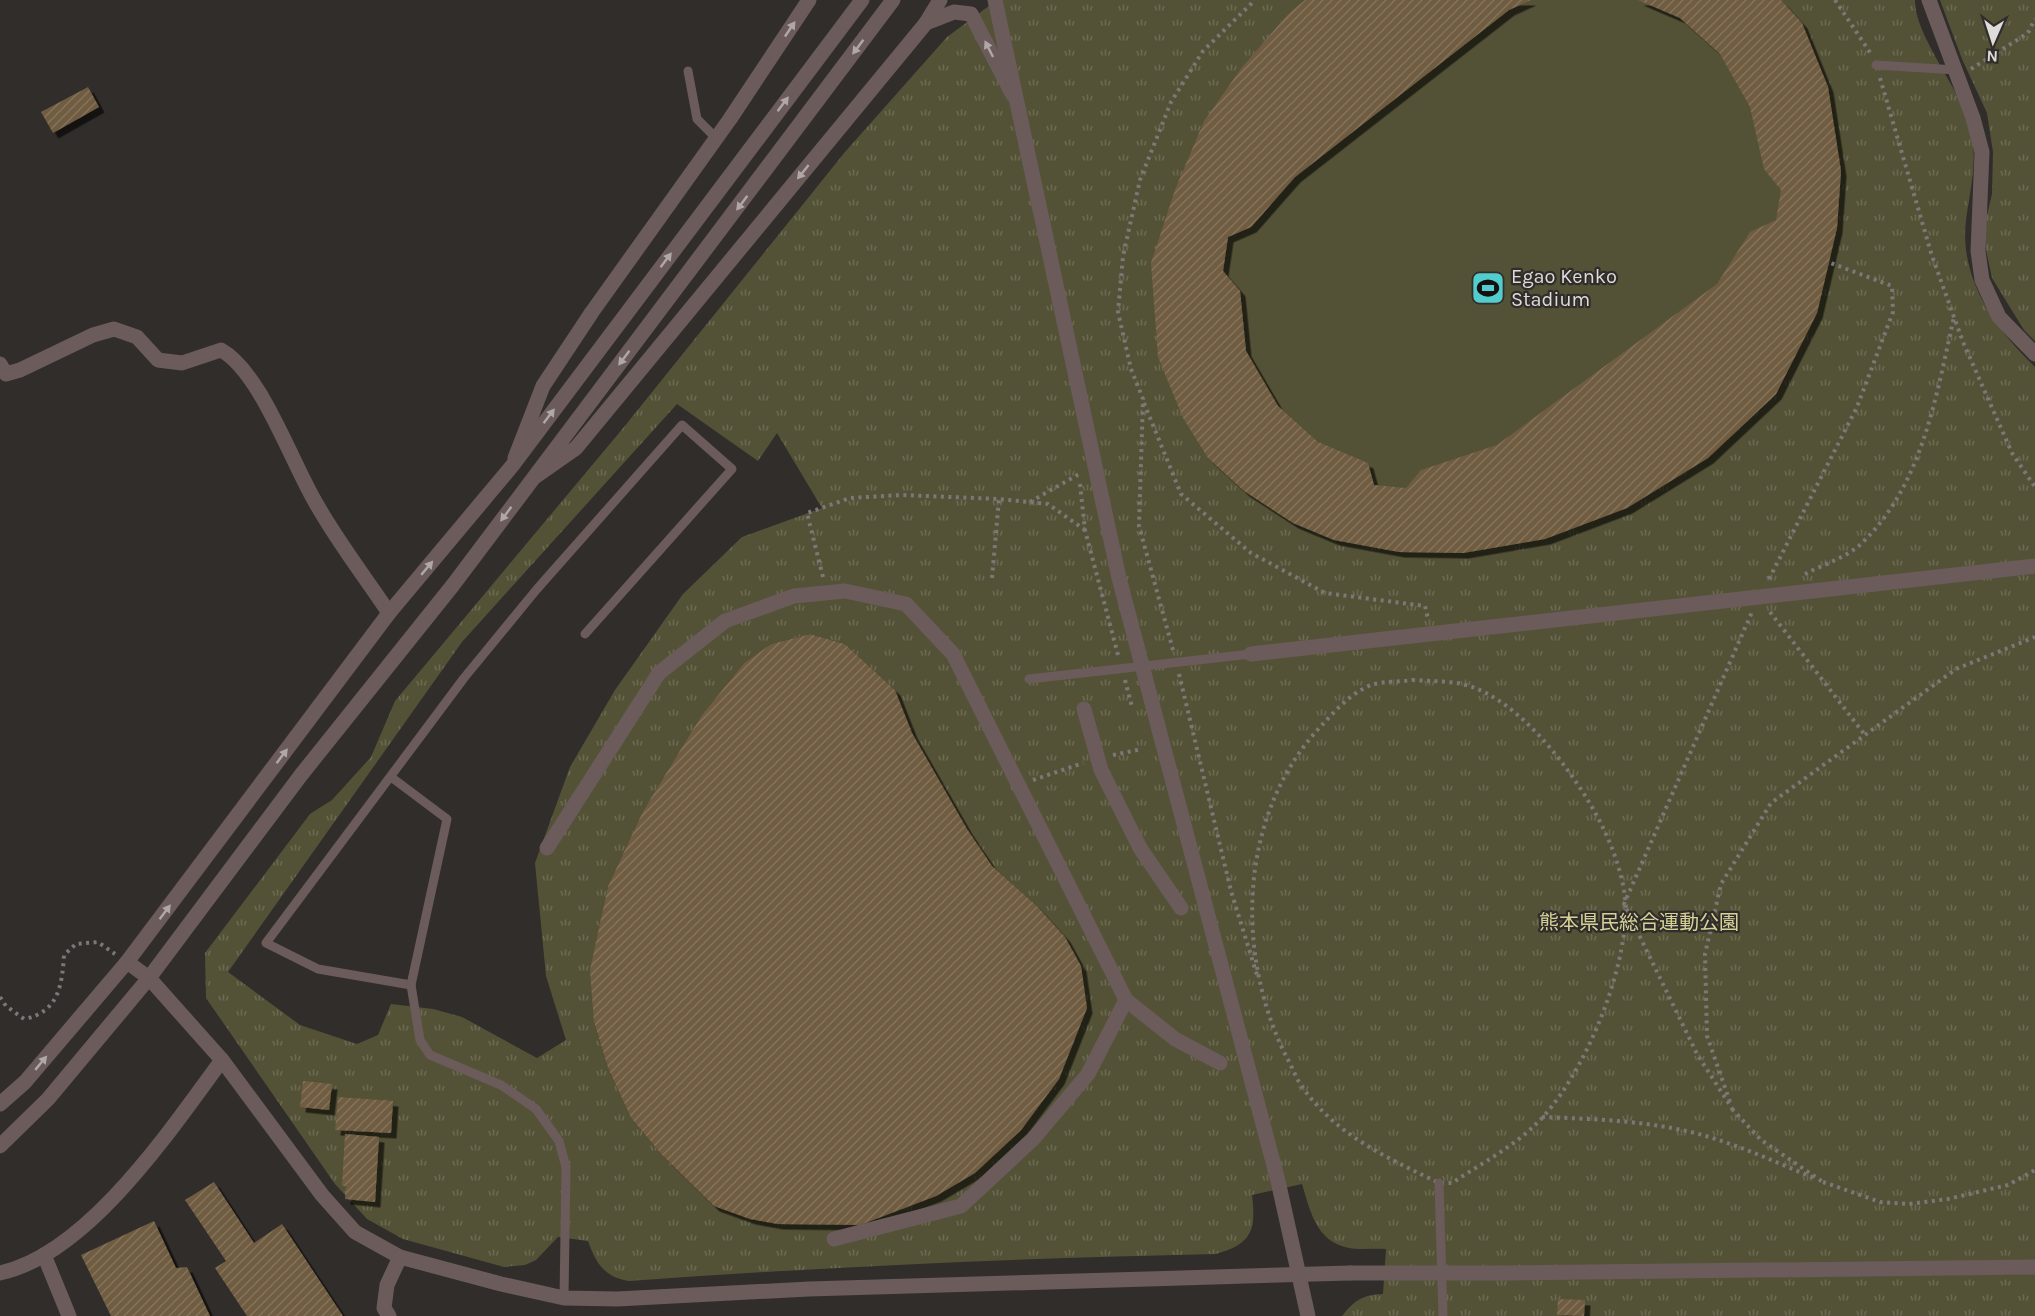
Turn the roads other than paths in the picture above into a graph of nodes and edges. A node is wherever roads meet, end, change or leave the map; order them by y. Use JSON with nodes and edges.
{"nodes":[{"id":1,"x":809,"y":0,"type":"edge"},
{"id":2,"x":862,"y":0,"type":"edge"},
{"id":3,"x":894,"y":0,"type":"edge"},
{"id":4,"x":940,"y":0,"type":"edge"},
{"id":5,"x":995,"y":0,"type":"edge"},
{"id":6,"x":1929,"y":0,"type":"edge"},
{"id":7,"x":926,"y":23,"type":"junction"},
{"id":8,"x":1876,"y":65,"type":"road end"},
{"id":9,"x":688,"y":71,"type":"dead end"},
{"id":10,"x":1962,"y":71,"type":"junction"},
{"id":11,"x":1016,"y":100,"type":"junction"},
{"id":12,"x":716,"y":138,"type":"junction"},
{"id":13,"x":2035,"y":354,"type":"edge"},
{"id":14,"x":0,"y":364,"type":"edge"},
{"id":15,"x":512,"y":466,"type":"junction"},
{"id":16,"x":533,"y":479,"type":"junction"},
{"id":17,"x":2035,"y":566,"type":"edge"},
{"id":18,"x":389,"y":613,"type":"junction"},
{"id":19,"x":585,"y":634,"type":"dead end"},
{"id":20,"x":1251,"y":654,"type":"joint"},
{"id":21,"x":1029,"y":679,"type":"dead end"},
{"id":22,"x":1084,"y":709,"type":"dead end"},
{"id":23,"x":391,"y":777,"type":"junction"},
{"id":24,"x":547,"y":848,"type":"dead end"},
{"id":25,"x":1181,"y":908,"type":"dead end"},
{"id":26,"x":126,"y":962,"type":"junction"},
{"id":27,"x":149,"y":978,"type":"junction"},
{"id":28,"x":411,"y":985,"type":"junction"},
{"id":29,"x":1126,"y":1000,"type":"junction"},
{"id":30,"x":222,"y":1060,"type":"junction"},
{"id":31,"x":1220,"y":1063,"type":"dead end"},
{"id":32,"x":0,"y":1104,"type":"edge"},
{"id":33,"x":0,"y":1146,"type":"edge"},
{"id":34,"x":1439,"y":1183,"type":"road end"},
{"id":35,"x":834,"y":1239,"type":"dead end"},
{"id":36,"x":44,"y":1255,"type":"junction"},
{"id":37,"x":400,"y":1257,"type":"junction"},
{"id":38,"x":2035,"y":1267,"type":"edge"},
{"id":39,"x":0,"y":1273,"type":"edge"},
{"id":40,"x":1299,"y":1274,"type":"junction"},
{"id":41,"x":564,"y":1299,"type":"junction"},
{"id":42,"x":69,"y":1316,"type":"edge"},
{"id":43,"x":390,"y":1316,"type":"edge"},
{"id":44,"x":1308,"y":1316,"type":"edge"},
{"id":45,"x":1443,"y":1316,"type":"edge"}],
"edges":[{"from":12,"to":1,"type":"street","one_way":true},
{"from":15,"to":2,"type":"street","one_way":true},
{"from":3,"to":16,"type":"street","one_way":true},
{"from":4,"to":7,"type":"street"},
{"from":5,"to":11,"type":"street"},
{"from":6,"to":10,"type":"street"},
{"from":11,"to":7,"type":"street","one_way":true},
{"from":7,"to":16,"type":"street","one_way":true},
{"from":8,"to":10,"type":"lane"},
{"from":9,"to":12,"type":"lane"},
{"from":10,"to":13,"type":"street"},
{"from":11,"to":40,"type":"street"},
{"from":12,"to":15,"type":"street"},
{"from":14,"to":18,"type":"street"},
{"from":18,"to":15,"type":"street","one_way":true},
{"from":16,"to":27,"type":"street","one_way":true},
{"from":17,"to":20,"type":"street"},
{"from":26,"to":18,"type":"street","one_way":true},
{"from":19,"to":23,"type":"lane"},
{"from":20,"to":21,"type":"lane","bridge":true},
{"from":22,"to":25,"type":"street"},
{"from":23,"to":28,"type":"lane"},
{"from":23,"to":28,"type":"lane"},
{"from":24,"to":29,"type":"street"},
{"from":26,"to":27,"type":"street"},
{"from":32,"to":26,"type":"street","one_way":true},
{"from":27,"to":30,"type":"street"},
{"from":27,"to":33,"type":"street"},
{"from":28,"to":41,"type":"lane"},
{"from":29,"to":31,"type":"street"},
{"from":29,"to":35,"type":"street"},
{"from":30,"to":36,"type":"street"},
{"from":30,"to":37,"type":"street"},
{"from":34,"to":45,"type":"lane"},
{"from":36,"to":39,"type":"street"},
{"from":36,"to":42,"type":"street"},
{"from":37,"to":41,"type":"street"},
{"from":37,"to":43,"type":"street"},
{"from":38,"to":40,"type":"street","bridge":true},
{"from":40,"to":41,"type":"street"},
{"from":40,"to":44,"type":"street"}]}
